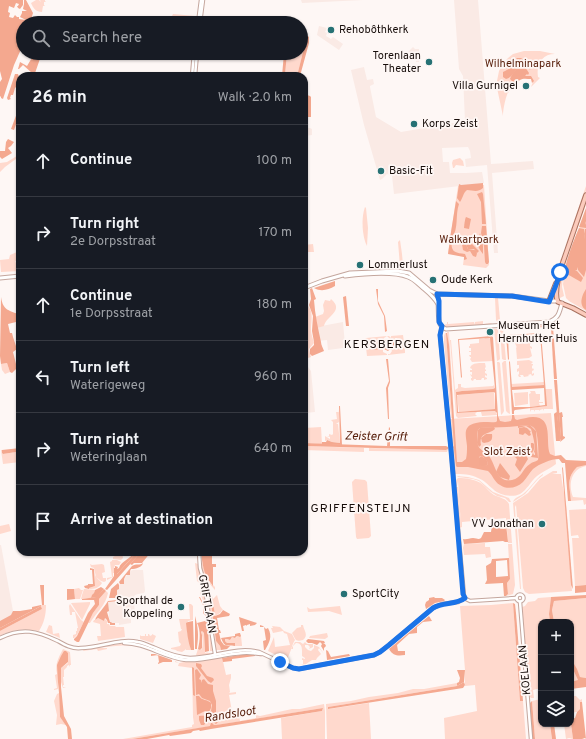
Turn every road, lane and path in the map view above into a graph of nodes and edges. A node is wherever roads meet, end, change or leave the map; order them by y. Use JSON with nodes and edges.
{"nodes":[{"id":1,"x":202,"y":0,"type":"edge"},
{"id":2,"x":200,"y":16,"type":"edge"},
{"id":3,"x":195,"y":60,"type":"edge"},
{"id":4,"x":196,"y":60,"type":"edge"},
{"id":5,"x":193,"y":72,"type":"edge"},
{"id":6,"x":195,"y":72,"type":"edge"},
{"id":7,"x":586,"y":195,"type":"edge"},
{"id":8,"x":16,"y":276,"type":"edge"},
{"id":9,"x":342,"y":276,"type":"junction"},
{"id":10,"x":0,"y":278,"type":"edge"},
{"id":11,"x":558,"y":281,"type":"junction"},
{"id":12,"x":308,"y":286,"type":"edge"},
{"id":13,"x":437,"y":294,"type":"junction"},
{"id":14,"x":557,"y":301,"type":"junction"},
{"id":15,"x":549,"y":302,"type":"junction"},
{"id":16,"x":562,"y":303,"type":"junction"},
{"id":17,"x":438,"y":306,"type":"junction"},
{"id":18,"x":586,"y":316,"type":"edge"},
{"id":19,"x":442,"y":326,"type":"junction"},
{"id":20,"x":445,"y":329,"type":"junction"},
{"id":21,"x":440,"y":335,"type":"junction"},
{"id":22,"x":199,"y":556,"type":"edge"},
{"id":23,"x":465,"y":598,"type":"junction"},
{"id":24,"x":516,"y":598,"type":"junction"},
{"id":25,"x":520,"y":602,"type":"junction"},
{"id":26,"x":0,"y":638,"type":"edge"},
{"id":27,"x":215,"y":656,"type":"junction"},
{"id":28,"x":531,"y":739,"type":"edge"}],
"edges":[{"from":1,"to":2,"type":"street"},
{"from":3,"to":5,"type":"street"},
{"from":4,"to":6,"type":"street"},
{"from":7,"to":11,"type":"main road"},
{"from":8,"to":10,"type":"main road"},
{"from":9,"to":12,"type":"main road"},
{"from":9,"to":13,"type":"main road"},
{"from":9,"to":17,"type":"main road"},
{"from":11,"to":14,"type":"main road"},
{"from":11,"to":15,"type":"main road"},
{"from":11,"to":16,"type":"main road"},
{"from":13,"to":15,"type":"main road"},
{"from":13,"to":17,"type":"main road"},
{"from":14,"to":15,"type":"main road"},
{"from":14,"to":16,"type":"main road"},
{"from":16,"to":18,"type":"main road"},
{"from":16,"to":20,"type":"main road"},
{"from":17,"to":19,"type":"main road"},
{"from":19,"to":20,"type":"main road"},
{"from":19,"to":21,"type":"street"},
{"from":20,"to":21,"type":"street"},
{"from":21,"to":23,"type":"street"},
{"from":22,"to":27,"type":"street","name":"GRIFTLAAN"},
{"from":23,"to":24,"type":"street"},
{"from":23,"to":27,"type":"street"},
{"from":24,"to":25,"type":"street"},
{"from":24,"to":25,"type":"street"},
{"from":25,"to":28,"type":"street","name":"KOELAAN"},
{"from":26,"to":27,"type":"street"}]}
